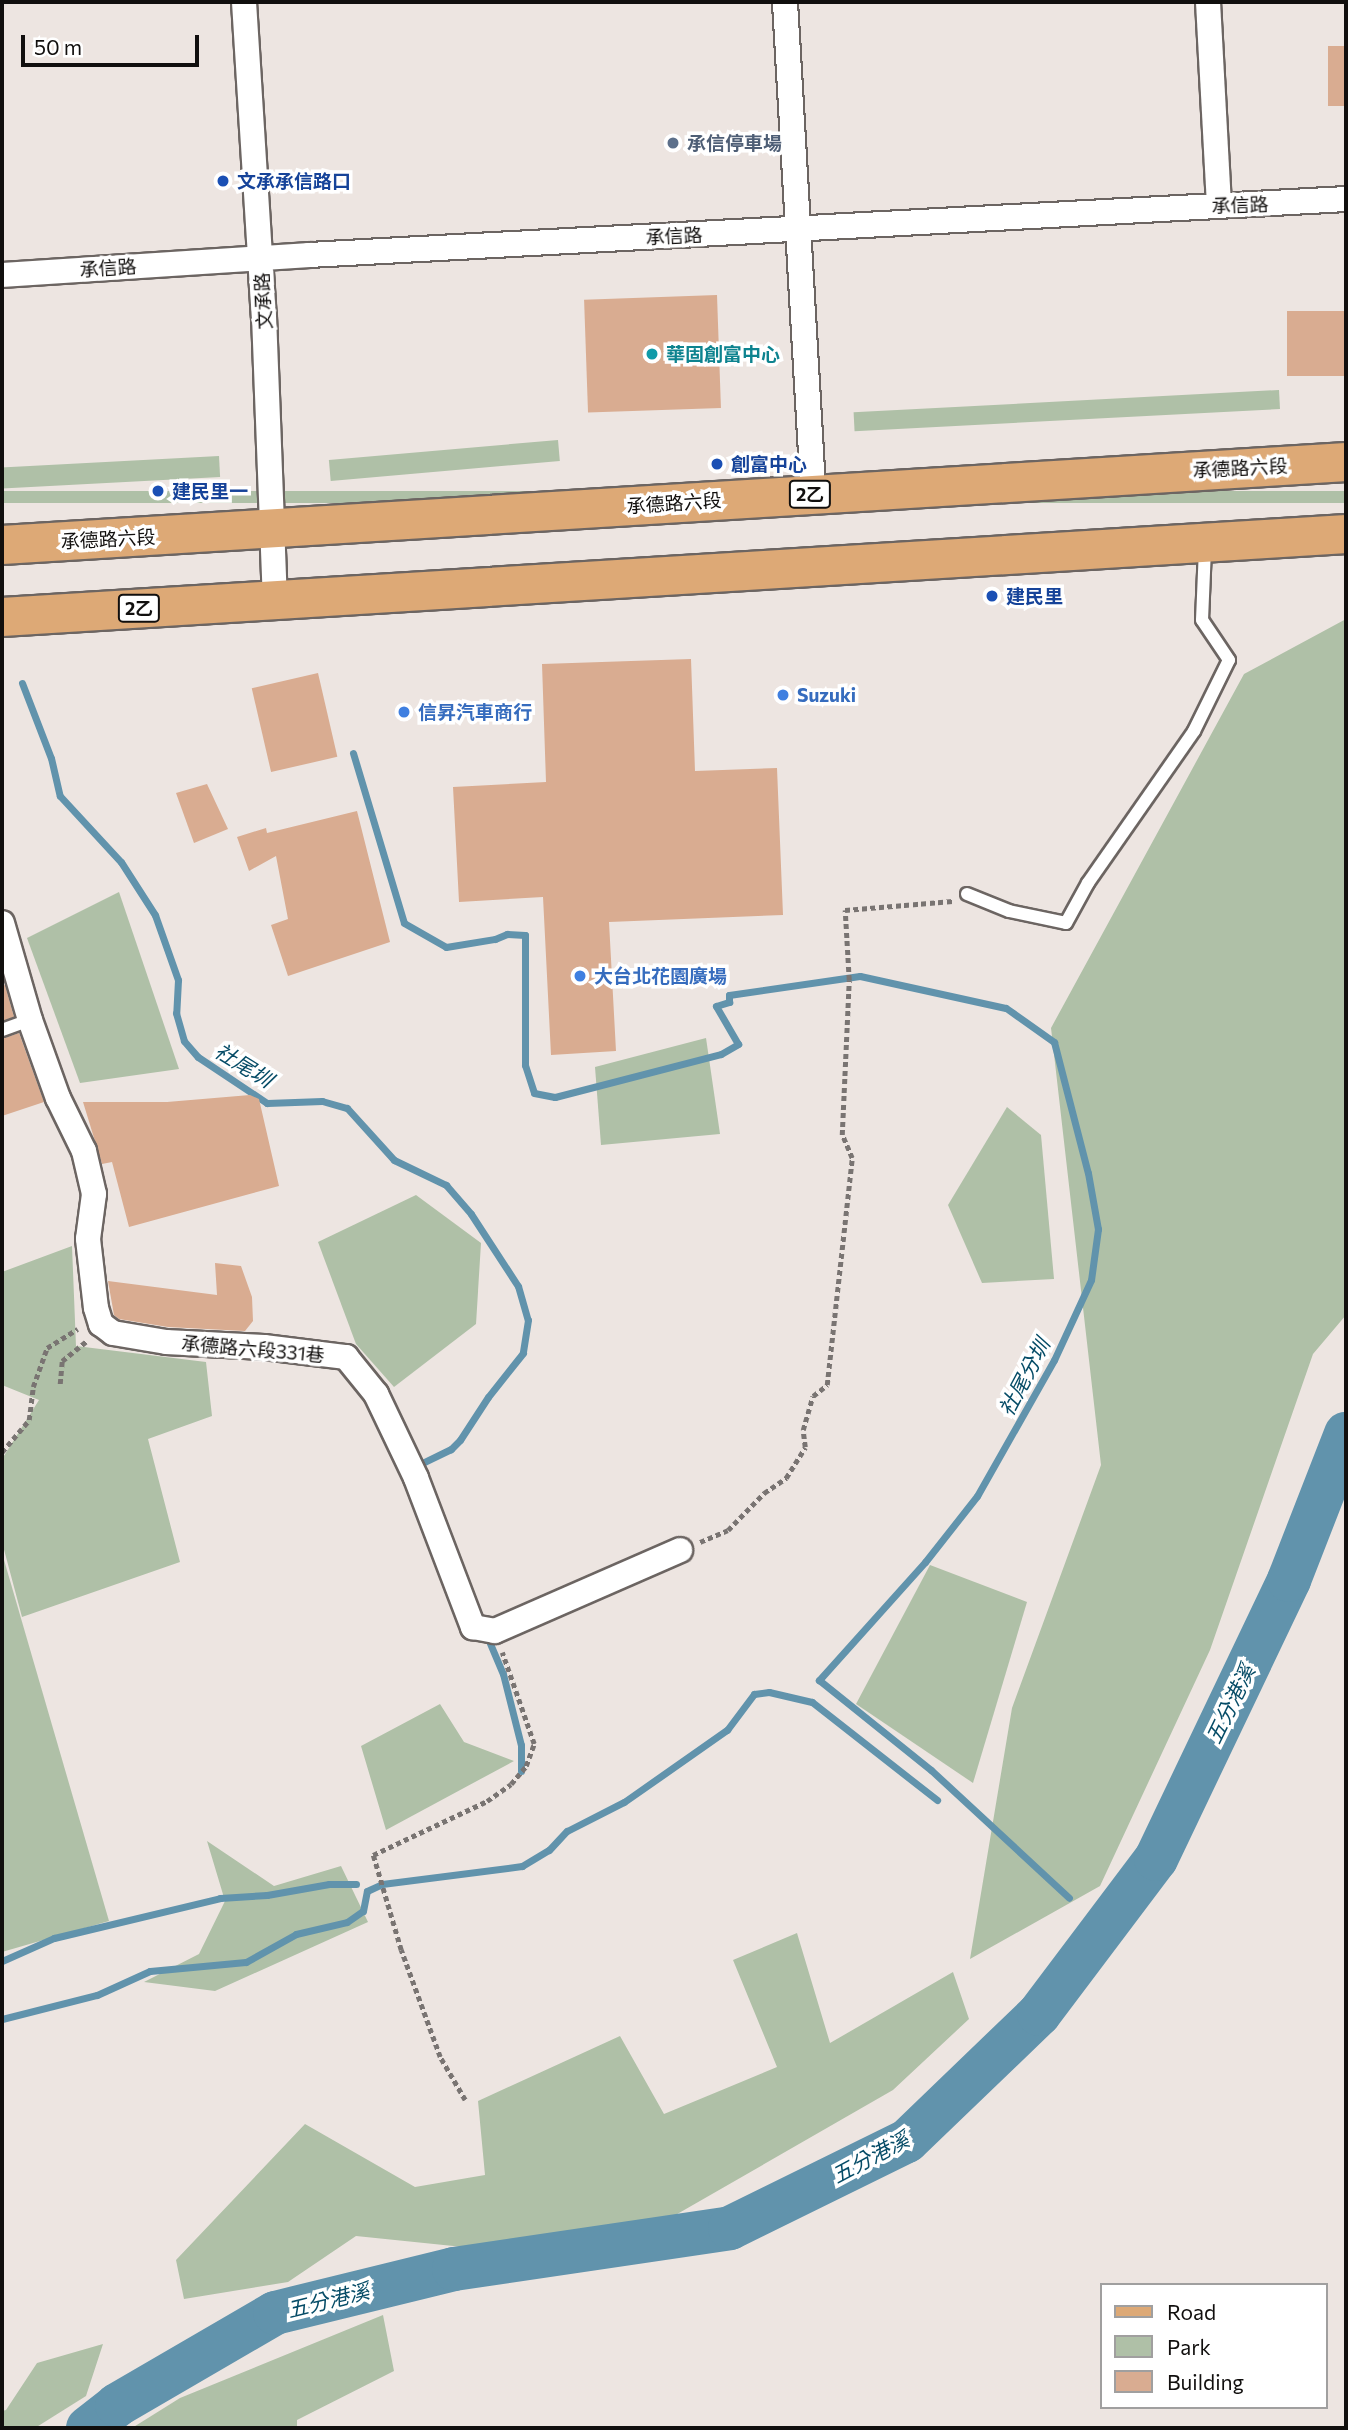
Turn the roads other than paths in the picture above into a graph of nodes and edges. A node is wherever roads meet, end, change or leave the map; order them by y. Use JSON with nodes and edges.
{"nodes":[{"id":1,"x":244,"y":2,"type":"edge"},
{"id":2,"x":785,"y":2,"type":"edge"},
{"id":3,"x":1208,"y":2,"type":"edge"},
{"id":4,"x":1346,"y":199,"type":"edge"},
{"id":5,"x":1219,"y":206,"type":"junction"},
{"id":6,"x":797,"y":230,"type":"junction"},
{"id":7,"x":260,"y":258,"type":"junction"},
{"id":8,"x":2,"y":275,"type":"edge"},
{"id":9,"x":1346,"y":462,"type":"edge"},
{"id":10,"x":813,"y":494,"type":"junction"},
{"id":11,"x":274,"y":529,"type":"junction"},
{"id":12,"x":1346,"y":534,"type":"edge"},
{"id":13,"x":1205,"y":543,"type":"junction"},
{"id":14,"x":2,"y":545,"type":"edge"},
{"id":15,"x":275,"y":600,"type":"junction"},
{"id":16,"x":2,"y":617,"type":"edge"},
{"id":17,"x":967,"y":894,"type":"road end"},
{"id":18,"x":2,"y":923,"type":"edge"},
{"id":19,"x":30,"y":1020,"type":"junction"},
{"id":20,"x":2,"y":1030,"type":"edge"},
{"id":21,"x":680,"y":1550,"type":"road end"}],
"edges":[{"from":1,"to":7,"type":"street","name":"文承路"},
{"from":2,"to":6,"type":"street"},
{"from":3,"to":5,"type":"street"},
{"from":4,"to":5,"type":"street","name":"承信路"},
{"from":5,"to":6,"type":"street","name":"承信路"},
{"from":6,"to":7,"type":"street","name":"承信路"},
{"from":6,"to":10,"type":"street"},
{"from":7,"to":8,"type":"street","name":"承信路"},
{"from":7,"to":11,"type":"street","name":"文承路"},
{"from":9,"to":10,"type":"main road","name":"承德路六段","number":"2乙"},
{"from":10,"to":11,"type":"main road","name":"承德路六段","number":"2乙"},
{"from":11,"to":14,"type":"main road","name":"承德路六段","number":"2乙"},
{"from":11,"to":15,"type":"street","name":"文承路"},
{"from":12,"to":13,"type":"main road","number":"2乙"},
{"from":13,"to":15,"type":"main road","number":"2乙"},
{"from":13,"to":17,"type":"lane"},
{"from":15,"to":16,"type":"main road","number":"2乙"},
{"from":18,"to":19,"type":"street"},
{"from":19,"to":20,"type":"lane"},
{"from":19,"to":21,"type":"street","name":"承德路六段331巷"}]}
